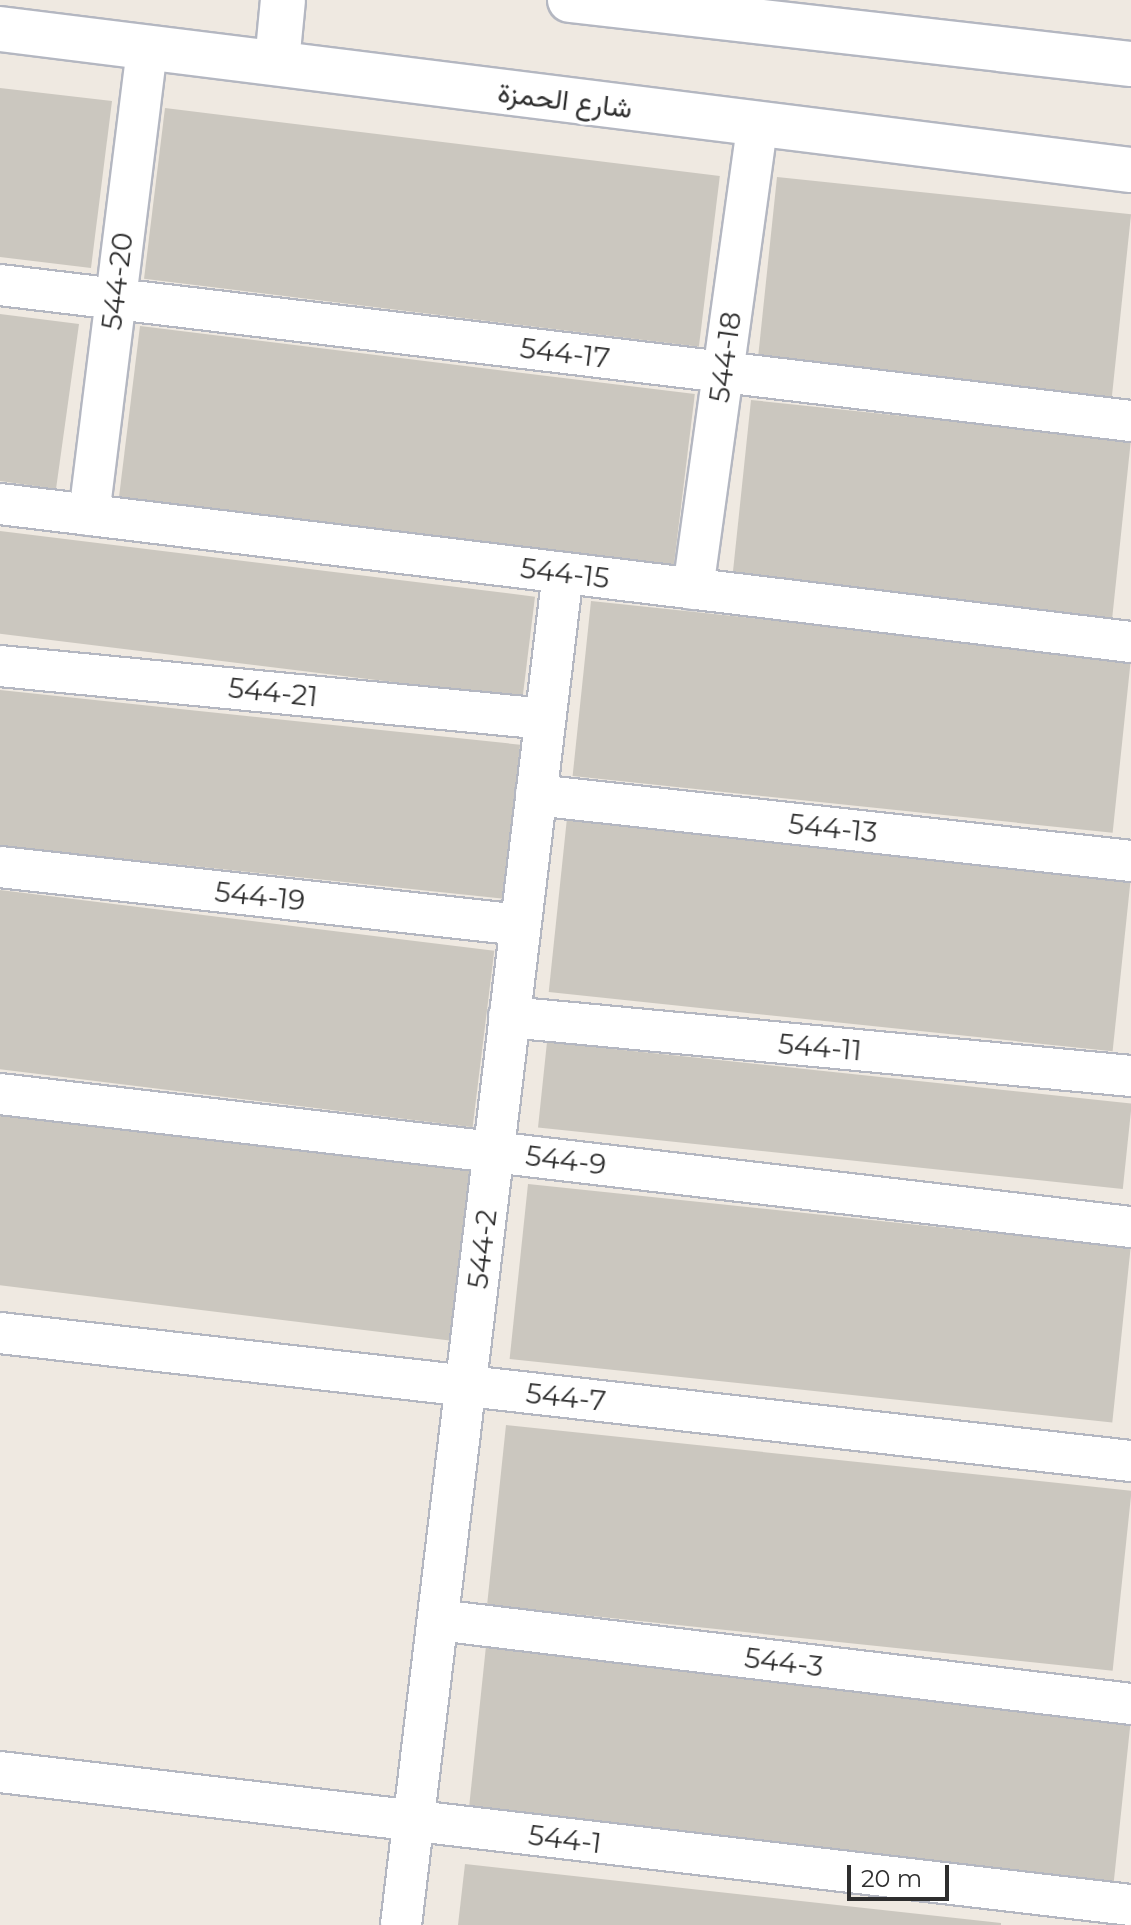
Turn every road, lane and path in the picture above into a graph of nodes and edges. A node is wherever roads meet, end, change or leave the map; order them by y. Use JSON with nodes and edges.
{"nodes":[{"id":1,"x":283,"y":0,"type":"edge"},
{"id":2,"x":570,"y":0,"type":"edge"},
{"id":3,"x":619,"y":3,"type":"edge"},
{"id":4,"x":0,"y":29,"type":"edge"},
{"id":5,"x":147,"y":47,"type":"junction"},
{"id":6,"x":277,"y":62,"type":"junction"},
{"id":7,"x":1131,"y":64,"type":"edge"},
{"id":8,"x":757,"y":125,"type":"junction"},
{"id":9,"x":1131,"y":170,"type":"edge"},
{"id":10,"x":0,"y":285,"type":"edge"},
{"id":11,"x":114,"y":299,"type":"junction"},
{"id":12,"x":722,"y":372,"type":"junction"},
{"id":13,"x":1131,"y":421,"type":"edge"},
{"id":14,"x":0,"y":504,"type":"edge"},
{"id":15,"x":89,"y":515,"type":"junction"},
{"id":16,"x":563,"y":573,"type":"junction"},
{"id":17,"x":693,"y":589,"type":"junction"},
{"id":18,"x":1131,"y":642,"type":"edge"},
{"id":19,"x":0,"y":666,"type":"edge"},
{"id":20,"x":545,"y":719,"type":"junction"},
{"id":21,"x":536,"y":795,"type":"junction"},
{"id":22,"x":1131,"y":861,"type":"edge"},
{"id":23,"x":0,"y":867,"type":"edge"},
{"id":24,"x":520,"y":925,"type":"junction"},
{"id":25,"x":509,"y":1017,"type":"junction"},
{"id":26,"x":1131,"y":1076,"type":"edge"},
{"id":27,"x":0,"y":1094,"type":"edge"},
{"id":28,"x":493,"y":1152,"type":"junction"},
{"id":29,"x":1131,"y":1227,"type":"edge"},
{"id":30,"x":0,"y":1333,"type":"edge"},
{"id":31,"x":465,"y":1386,"type":"junction"},
{"id":32,"x":1131,"y":1461,"type":"edge"},
{"id":33,"x":438,"y":1620,"type":"junction"},
{"id":34,"x":1131,"y":1704,"type":"edge"},
{"id":35,"x":0,"y":1772,"type":"edge"},
{"id":36,"x":414,"y":1821,"type":"junction"},
{"id":37,"x":1131,"y":1905,"type":"edge"},
{"id":38,"x":401,"y":1925,"type":"edge"}],
"edges":[{"from":1,"to":6,"type":"street"},
{"from":2,"to":3,"type":"street"},
{"from":3,"to":7,"type":"street"},
{"from":4,"to":5,"type":"street","name":"شارع الحمزة"},
{"from":5,"to":6,"type":"street","name":"شارع الحمزة"},
{"from":5,"to":11,"type":"street","name":"544-20"},
{"from":6,"to":8,"type":"street","name":"شارع الحمزة"},
{"from":8,"to":9,"type":"street","name":"شارع الحمزة"},
{"from":8,"to":12,"type":"street","name":"544-18"},
{"from":10,"to":11,"type":"street","name":"544-17"},
{"from":11,"to":12,"type":"street","name":"544-17"},
{"from":11,"to":15,"type":"street","name":"544-20"},
{"from":12,"to":13,"type":"street","name":"544-17"},
{"from":12,"to":17,"type":"street","name":"544-18"},
{"from":14,"to":15,"type":"street","name":"544-15"},
{"from":15,"to":16,"type":"street","name":"544-15"},
{"from":16,"to":17,"type":"street","name":"544-15"},
{"from":16,"to":20,"type":"street","name":"544-2"},
{"from":17,"to":18,"type":"street","name":"544-15"},
{"from":19,"to":20,"type":"street","name":"544-21"},
{"from":20,"to":21,"type":"street","name":"544-2"},
{"from":21,"to":22,"type":"street","name":"544-13"},
{"from":21,"to":24,"type":"street","name":"544-2"},
{"from":23,"to":24,"type":"street","name":"544-19"},
{"from":24,"to":25,"type":"street","name":"544-2"},
{"from":25,"to":26,"type":"street","name":"544-11"},
{"from":25,"to":28,"type":"street","name":"544-2"},
{"from":27,"to":28,"type":"street","name":"544-9"},
{"from":28,"to":29,"type":"street","name":"544-9"},
{"from":28,"to":31,"type":"street","name":"544-2"},
{"from":30,"to":31,"type":"street","name":"544-7"},
{"from":31,"to":32,"type":"street","name":"544-7"},
{"from":31,"to":33,"type":"street","name":"544-2"},
{"from":33,"to":34,"type":"street","name":"544-3"},
{"from":33,"to":36,"type":"street","name":"544-2"},
{"from":35,"to":36,"type":"street","name":"544-1"},
{"from":36,"to":37,"type":"street","name":"544-1"},
{"from":36,"to":38,"type":"street","name":"544-2"}]}
